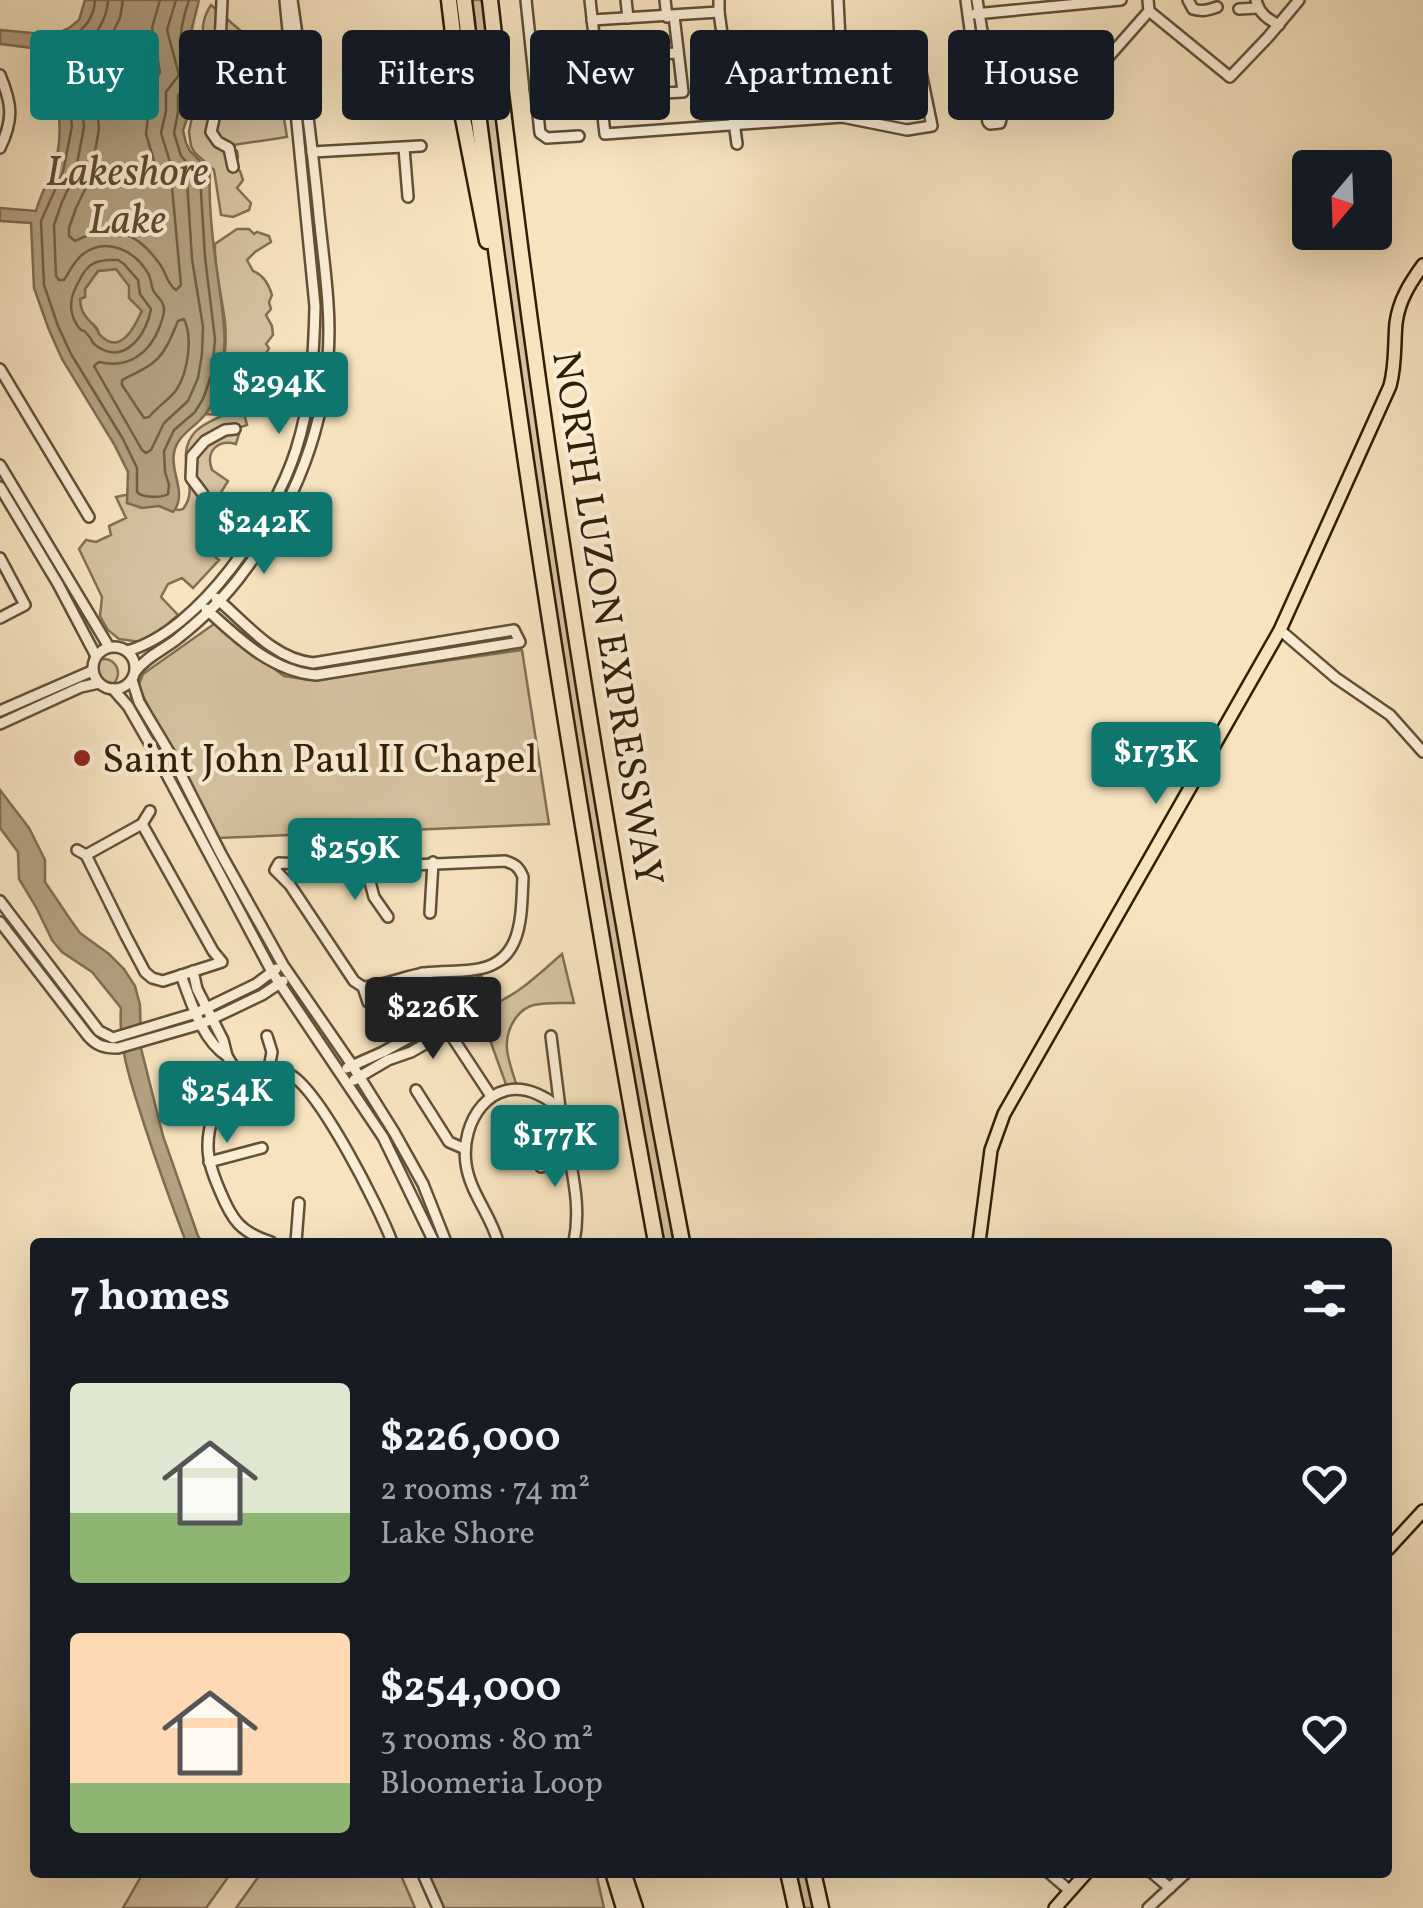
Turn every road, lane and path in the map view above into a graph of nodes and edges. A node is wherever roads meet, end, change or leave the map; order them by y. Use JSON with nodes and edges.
{"nodes":[{"id":1,"x":222,"y":0,"type":"edge"},
{"id":2,"x":289,"y":0,"type":"edge"},
{"id":3,"x":449,"y":0,"type":"edge"},
{"id":4,"x":464,"y":0,"type":"edge"},
{"id":5,"x":490,"y":0,"type":"edge"},
{"id":6,"x":526,"y":0,"type":"edge"},
{"id":7,"x":590,"y":0,"type":"edge"},
{"id":8,"x":626,"y":0,"type":"edge"},
{"id":9,"x":665,"y":0,"type":"edge"},
{"id":10,"x":838,"y":0,"type":"edge"},
{"id":11,"x":966,"y":0,"type":"edge"},
{"id":12,"x":978,"y":0,"type":"edge"},
{"id":13,"x":1121,"y":0,"type":"edge"},
{"id":14,"x":1188,"y":0,"type":"edge"},
{"id":15,"x":1299,"y":0,"type":"edge"},
{"id":16,"x":1111,"y":1,"type":"edge"},
{"id":17,"x":1257,"y":4,"type":"edge"},
{"id":18,"x":1148,"y":5,"type":"edge"},
{"id":19,"x":719,"y":6,"type":"edge"},
{"id":20,"x":1218,"y":7,"type":"dead end"},
{"id":21,"x":1238,"y":9,"type":"dead end"},
{"id":22,"x":980,"y":13,"type":"junction"},
{"id":23,"x":968,"y":15,"type":"junction"},
{"id":24,"x":670,"y":16,"type":"junction"},
{"id":25,"x":628,"y":18,"type":"junction"},
{"id":26,"x":592,"y":20,"type":"junction"},
{"id":27,"x":1279,"y":25,"type":"junction"},
{"id":28,"x":291,"y":30,"type":"edge"},
{"id":29,"x":294,"y":30,"type":"edge"},
{"id":30,"x":593,"y":30,"type":"edge"},
{"id":31,"x":840,"y":30,"type":"edge"},
{"id":32,"x":530,"y":32,"type":"edge"},
{"id":33,"x":1114,"y":49,"type":"junction"},
{"id":34,"x":670,"y":53,"type":"edge"},
{"id":35,"x":677,"y":53,"type":"junction"},
{"id":36,"x":0,"y":75,"type":"edge"},
{"id":37,"x":670,"y":93,"type":"edge"},
{"id":38,"x":928,"y":106,"type":"edge"},
{"id":39,"x":6,"y":118,"type":"edge"},
{"id":40,"x":296,"y":120,"type":"edge"},
{"id":41,"x":308,"y":120,"type":"edge"},
{"id":42,"x":539,"y":120,"type":"edge"},
{"id":43,"x":604,"y":120,"type":"edge"},
{"id":44,"x":797,"y":120,"type":"edge"},
{"id":45,"x":857,"y":120,"type":"edge"},
{"id":46,"x":782,"y":121,"type":"joint"},
{"id":47,"x":734,"y":124,"type":"junction"},
{"id":48,"x":4,"y":131,"type":"edge"},
{"id":49,"x":580,"y":136,"type":"dead end"},
{"id":50,"x":737,"y":144,"type":"dead end"},
{"id":51,"x":421,"y":146,"type":"dead end"},
{"id":52,"x":0,"y":148,"type":"edge"},
{"id":53,"x":404,"y":148,"type":"junction"},
{"id":54,"x":312,"y":152,"type":"junction"},
{"id":55,"x":233,"y":166,"type":"dead end"},
{"id":56,"x":408,"y":197,"type":"dead end"},
{"id":57,"x":1423,"y":266,"type":"edge"},
{"id":58,"x":499,"y":268,"type":"junction"},
{"id":59,"x":0,"y":368,"type":"edge"},
{"id":60,"x":234,"y":429,"type":"dead end"},
{"id":61,"x":2,"y":471,"type":"edge"},
{"id":62,"x":3,"y":487,"type":"edge"},
{"id":63,"x":277,"y":492,"type":"junction"},
{"id":64,"x":203,"y":494,"type":"dead end"},
{"id":65,"x":291,"y":498,"type":"junction"},
{"id":66,"x":89,"y":517,"type":"dead end"},
{"id":67,"x":0,"y":558,"type":"edge"},
{"id":68,"x":57,"y":560,"type":"junction"},
{"id":69,"x":47,"y":566,"type":"junction"},
{"id":70,"x":218,"y":594,"type":"junction"},
{"id":71,"x":201,"y":604,"type":"junction"},
{"id":72,"x":210,"y":613,"type":"junction"},
{"id":73,"x":0,"y":618,"type":"edge"},
{"id":74,"x":1280,"y":630,"type":"junction"},
{"id":75,"x":109,"y":647,"type":"junction"},
{"id":76,"x":127,"y":651,"type":"junction"},
{"id":77,"x":96,"y":656,"type":"junction"},
{"id":78,"x":313,"y":662,"type":"junction"},
{"id":79,"x":92,"y":670,"type":"junction"},
{"id":80,"x":316,"y":675,"type":"junction"},
{"id":81,"x":134,"y":676,"type":"junction"},
{"id":82,"x":99,"y":683,"type":"junction"},
{"id":83,"x":113,"y":690,"type":"junction"},
{"id":84,"x":0,"y":711,"type":"edge"},
{"id":85,"x":0,"y":724,"type":"edge"},
{"id":86,"x":1423,"y":752,"type":"edge"},
{"id":87,"x":150,"y":811,"type":"dead end"},
{"id":88,"x":142,"y":824,"type":"junction"},
{"id":89,"x":433,"y":862,"type":"junction"},
{"id":90,"x":299,"y":866,"type":"junction"},
{"id":91,"x":366,"y":867,"type":"junction"},
{"id":92,"x":290,"y":885,"type":"junction"},
{"id":93,"x":0,"y":901,"type":"edge"},
{"id":94,"x":430,"y":913,"type":"dead end"},
{"id":95,"x":388,"y":917,"type":"dead end"},
{"id":96,"x":0,"y":922,"type":"edge"},
{"id":97,"x":283,"y":966,"type":"junction"},
{"id":98,"x":193,"y":971,"type":"junction"},
{"id":99,"x":272,"y":972,"type":"junction"},
{"id":100,"x":422,"y":974,"type":"junction"},
{"id":101,"x":181,"y":975,"type":"junction"},
{"id":102,"x":290,"y":977,"type":"junction"},
{"id":103,"x":279,"y":984,"type":"junction"},
{"id":104,"x":363,"y":987,"type":"junction"},
{"id":105,"x":368,"y":1002,"type":"dead end"},
{"id":106,"x":202,"y":1010,"type":"junction"},
{"id":107,"x":212,"y":1019,"type":"junction"},
{"id":108,"x":442,"y":1020,"type":"junction"},
{"id":109,"x":201,"y":1024,"type":"junction"},
{"id":110,"x":448,"y":1031,"type":"junction"},
{"id":111,"x":147,"y":1034,"type":"junction"},
{"id":112,"x":267,"y":1036,"type":"dead end"},
{"id":113,"x":551,"y":1036,"type":"dead end"},
{"id":114,"x":111,"y":1043,"type":"junction"},
{"id":115,"x":386,"y":1055,"type":"junction"},
{"id":116,"x":227,"y":1056,"type":"junction"},
{"id":117,"x":352,"y":1065,"type":"junction"},
{"id":118,"x":269,"y":1068,"type":"junction"},
{"id":119,"x":340,"y":1071,"type":"junction"},
{"id":120,"x":183,"y":1074,"type":"dead end"},
{"id":121,"x":359,"y":1076,"type":"junction"},
{"id":122,"x":240,"y":1077,"type":"junction"},
{"id":123,"x":348,"y":1084,"type":"junction"},
{"id":124,"x":416,"y":1090,"type":"dead end"},
{"id":125,"x":491,"y":1096,"type":"junction"},
{"id":126,"x":214,"y":1109,"type":"junction"},
{"id":127,"x":561,"y":1112,"type":"junction"},
{"id":128,"x":262,"y":1148,"type":"dead end"},
{"id":129,"x":465,"y":1149,"type":"junction"},
{"id":130,"x":570,"y":1160,"type":"junction"},
{"id":131,"x":209,"y":1162,"type":"junction"},
{"id":132,"x":541,"y":1167,"type":"dead end"},
{"id":133,"x":299,"y":1203,"type":"dead end"},
{"id":134,"x":261,"y":1238,"type":"edge"},
{"id":135,"x":296,"y":1238,"type":"edge"},
{"id":136,"x":390,"y":1238,"type":"edge"},
{"id":137,"x":432,"y":1238,"type":"edge"},
{"id":138,"x":444,"y":1238,"type":"edge"},
{"id":139,"x":497,"y":1238,"type":"edge"},
{"id":140,"x":575,"y":1238,"type":"edge"},
{"id":141,"x":655,"y":1238,"type":"edge"},
{"id":142,"x":681,"y":1238,"type":"edge"},
{"id":143,"x":980,"y":1238,"type":"edge"},
{"id":144,"x":1423,"y":1510,"type":"edge"},
{"id":145,"x":1392,"y":1545,"type":"edge"},
{"id":146,"x":425,"y":1878,"type":"edge"},
{"id":147,"x":615,"y":1878,"type":"edge"},
{"id":148,"x":625,"y":1878,"type":"edge"},
{"id":149,"x":789,"y":1878,"type":"edge"},
{"id":150,"x":1055,"y":1878,"type":"edge"},
{"id":151,"x":1082,"y":1878,"type":"edge"},
{"id":152,"x":1158,"y":1878,"type":"edge"},
{"id":153,"x":1181,"y":1878,"type":"edge"},
{"id":154,"x":1170,"y":1888,"type":"junction"},
{"id":155,"x":1070,"y":1892,"type":"junction"},
{"id":156,"x":438,"y":1908,"type":"edge"},
{"id":157,"x":624,"y":1908,"type":"edge"},
{"id":158,"x":636,"y":1908,"type":"edge"},
{"id":159,"x":796,"y":1908,"type":"edge"},
{"id":160,"x":1055,"y":1908,"type":"edge"},
{"id":161,"x":1148,"y":1908,"type":"edge"}],
"edges":[{"from":1,"to":55,"type":"street"},
{"from":2,"to":28,"type":"street"},
{"from":2,"to":29,"type":"street"},
{"from":3,"to":58,"type":"highway"},
{"from":4,"to":58,"type":"highway","name":"NORTH LUZON EXPRESSWAY"},
{"from":5,"to":142,"type":"highway","name":"NORTH LUZON EXPRESSWAY"},
{"from":6,"to":32,"type":"street"},
{"from":7,"to":26,"type":"street"},
{"from":8,"to":25,"type":"street"},
{"from":9,"to":24,"type":"street"},
{"from":10,"to":31,"type":"street"},
{"from":11,"to":23,"type":"street"},
{"from":12,"to":22,"type":"street"},
{"from":13,"to":16,"type":"street"},
{"from":14,"to":20,"type":"street"},
{"from":15,"to":27,"type":"street"},
{"from":16,"to":22,"type":"street"},
{"from":17,"to":21,"type":"street"},
{"from":17,"to":27,"type":"street"},
{"from":18,"to":27,"type":"street"},
{"from":18,"to":33,"type":"street"},
{"from":19,"to":24,"type":"street"},
{"from":19,"to":47,"type":"street"},
{"from":22,"to":23,"type":"street"},
{"from":22,"to":23,"type":"street"},
{"from":24,"to":25,"type":"street"},
{"from":24,"to":35,"type":"street"},
{"from":25,"to":26,"type":"street"},
{"from":26,"to":30,"type":"street"},
{"from":33,"to":33,"type":"street"},
{"from":34,"to":35,"type":"street"},
{"from":35,"to":37,"type":"street"},
{"from":36,"to":39,"type":"street"},
{"from":38,"to":45,"type":"street"},
{"from":39,"to":48,"type":"street"},
{"from":40,"to":63,"type":"street"},
{"from":41,"to":54,"type":"street"},
{"from":42,"to":49,"type":"street"},
{"from":43,"to":47,"type":"street"},
{"from":44,"to":46,"type":"street"},
{"from":46,"to":47,"type":"street"},
{"from":47,"to":50,"type":"street"},
{"from":48,"to":52,"type":"street"},
{"from":51,"to":53,"type":"street"},
{"from":53,"to":54,"type":"street"},
{"from":53,"to":56,"type":"street"},
{"from":54,"to":65,"type":"street"},
{"from":57,"to":74,"type":"main road"},
{"from":58,"to":141,"type":"highway","name":"NORTH LUZON EXPRESSWAY"},
{"from":59,"to":66,"type":"street"},
{"from":60,"to":64,"type":"street"},
{"from":61,"to":62,"type":"street"},
{"from":62,"to":68,"type":"street"},
{"from":62,"to":69,"type":"street"},
{"from":63,"to":65,"type":"street"},
{"from":63,"to":70,"type":"street"},
{"from":65,"to":70,"type":"street"},
{"from":67,"to":73,"type":"street"},
{"from":68,"to":69,"type":"street"},
{"from":68,"to":75,"type":"street"},
{"from":69,"to":77,"type":"street"},
{"from":70,"to":71,"type":"street"},
{"from":70,"to":72,"type":"street"},
{"from":70,"to":78,"type":"street"},
{"from":71,"to":72,"type":"street"},
{"from":71,"to":76,"type":"street"},
{"from":72,"to":80,"type":"street"},
{"from":72,"to":81,"type":"street"},
{"from":74,"to":86,"type":"street"},
{"from":74,"to":143,"type":"main road"},
{"from":75,"to":76,"type":"street"},
{"from":75,"to":77,"type":"street"},
{"from":76,"to":81,"type":"street"},
{"from":77,"to":79,"type":"street"},
{"from":78,"to":80,"type":"street"},
{"from":78,"to":80,"type":"street"},
{"from":79,"to":82,"type":"street"},
{"from":79,"to":84,"type":"street"},
{"from":81,"to":83,"type":"street"},
{"from":81,"to":97,"type":"street"},
{"from":82,"to":83,"type":"street"},
{"from":82,"to":85,"type":"street"},
{"from":83,"to":99,"type":"street"},
{"from":87,"to":88,"type":"street"},
{"from":88,"to":98,"type":"street"},
{"from":88,"to":101,"type":"street"},
{"from":89,"to":91,"type":"street"},
{"from":89,"to":94,"type":"street"},
{"from":89,"to":100,"type":"street"},
{"from":90,"to":91,"type":"street"},
{"from":90,"to":92,"type":"street"},
{"from":90,"to":92,"type":"street"},
{"from":91,"to":95,"type":"street"},
{"from":92,"to":104,"type":"street"},
{"from":93,"to":114,"type":"street"},
{"from":96,"to":114,"type":"street"},
{"from":97,"to":99,"type":"street"},
{"from":97,"to":102,"type":"street"},
{"from":98,"to":101,"type":"street"},
{"from":98,"to":106,"type":"street"},
{"from":99,"to":103,"type":"street"},
{"from":99,"to":106,"type":"street"},
{"from":100,"to":104,"type":"street"},
{"from":100,"to":108,"type":"street"},
{"from":101,"to":106,"type":"street"},
{"from":102,"to":103,"type":"street"},
{"from":102,"to":117,"type":"street"},
{"from":103,"to":107,"type":"street"},
{"from":103,"to":119,"type":"street"},
{"from":104,"to":105,"type":"street"},
{"from":106,"to":107,"type":"street"},
{"from":106,"to":109,"type":"street"},
{"from":106,"to":111,"type":"street"},
{"from":107,"to":109,"type":"street"},
{"from":107,"to":116,"type":"street"},
{"from":108,"to":110,"type":"street"},
{"from":108,"to":115,"type":"street"},
{"from":109,"to":111,"type":"street"},
{"from":109,"to":116,"type":"street"},
{"from":110,"to":115,"type":"street"},
{"from":110,"to":125,"type":"street"},
{"from":111,"to":114,"type":"street"},
{"from":112,"to":118,"type":"street"},
{"from":113,"to":127,"type":"street"},
{"from":115,"to":117,"type":"street"},
{"from":115,"to":121,"type":"street"},
{"from":116,"to":122,"type":"street"},
{"from":117,"to":119,"type":"street"},
{"from":117,"to":121,"type":"street"},
{"from":118,"to":122,"type":"street"},
{"from":118,"to":136,"type":"street"},
{"from":119,"to":123,"type":"street"},
{"from":120,"to":126,"type":"street"},
{"from":121,"to":123,"type":"street"},
{"from":121,"to":138,"type":"street"},
{"from":122,"to":126,"type":"street"},
{"from":123,"to":137,"type":"street"},
{"from":124,"to":129,"type":"street"},
{"from":125,"to":127,"type":"street"},
{"from":125,"to":129,"type":"street"},
{"from":126,"to":131,"type":"street"},
{"from":127,"to":130,"type":"street"},
{"from":128,"to":131,"type":"street"},
{"from":129,"to":139,"type":"street"},
{"from":130,"to":132,"type":"street"},
{"from":130,"to":140,"type":"street"},
{"from":131,"to":134,"type":"street"},
{"from":133,"to":135,"type":"street"},
{"from":144,"to":145,"type":"main road"},
{"from":146,"to":156,"type":"street"},
{"from":147,"to":157,"type":"highway"},
{"from":148,"to":158,"type":"highway"},
{"from":149,"to":159,"type":"highway"},
{"from":150,"to":155,"type":"street"},
{"from":151,"to":155,"type":"main road"},
{"from":152,"to":154,"type":"street"},
{"from":153,"to":154,"type":"street"},
{"from":154,"to":161,"type":"street"},
{"from":155,"to":160,"type":"main road"}]}
